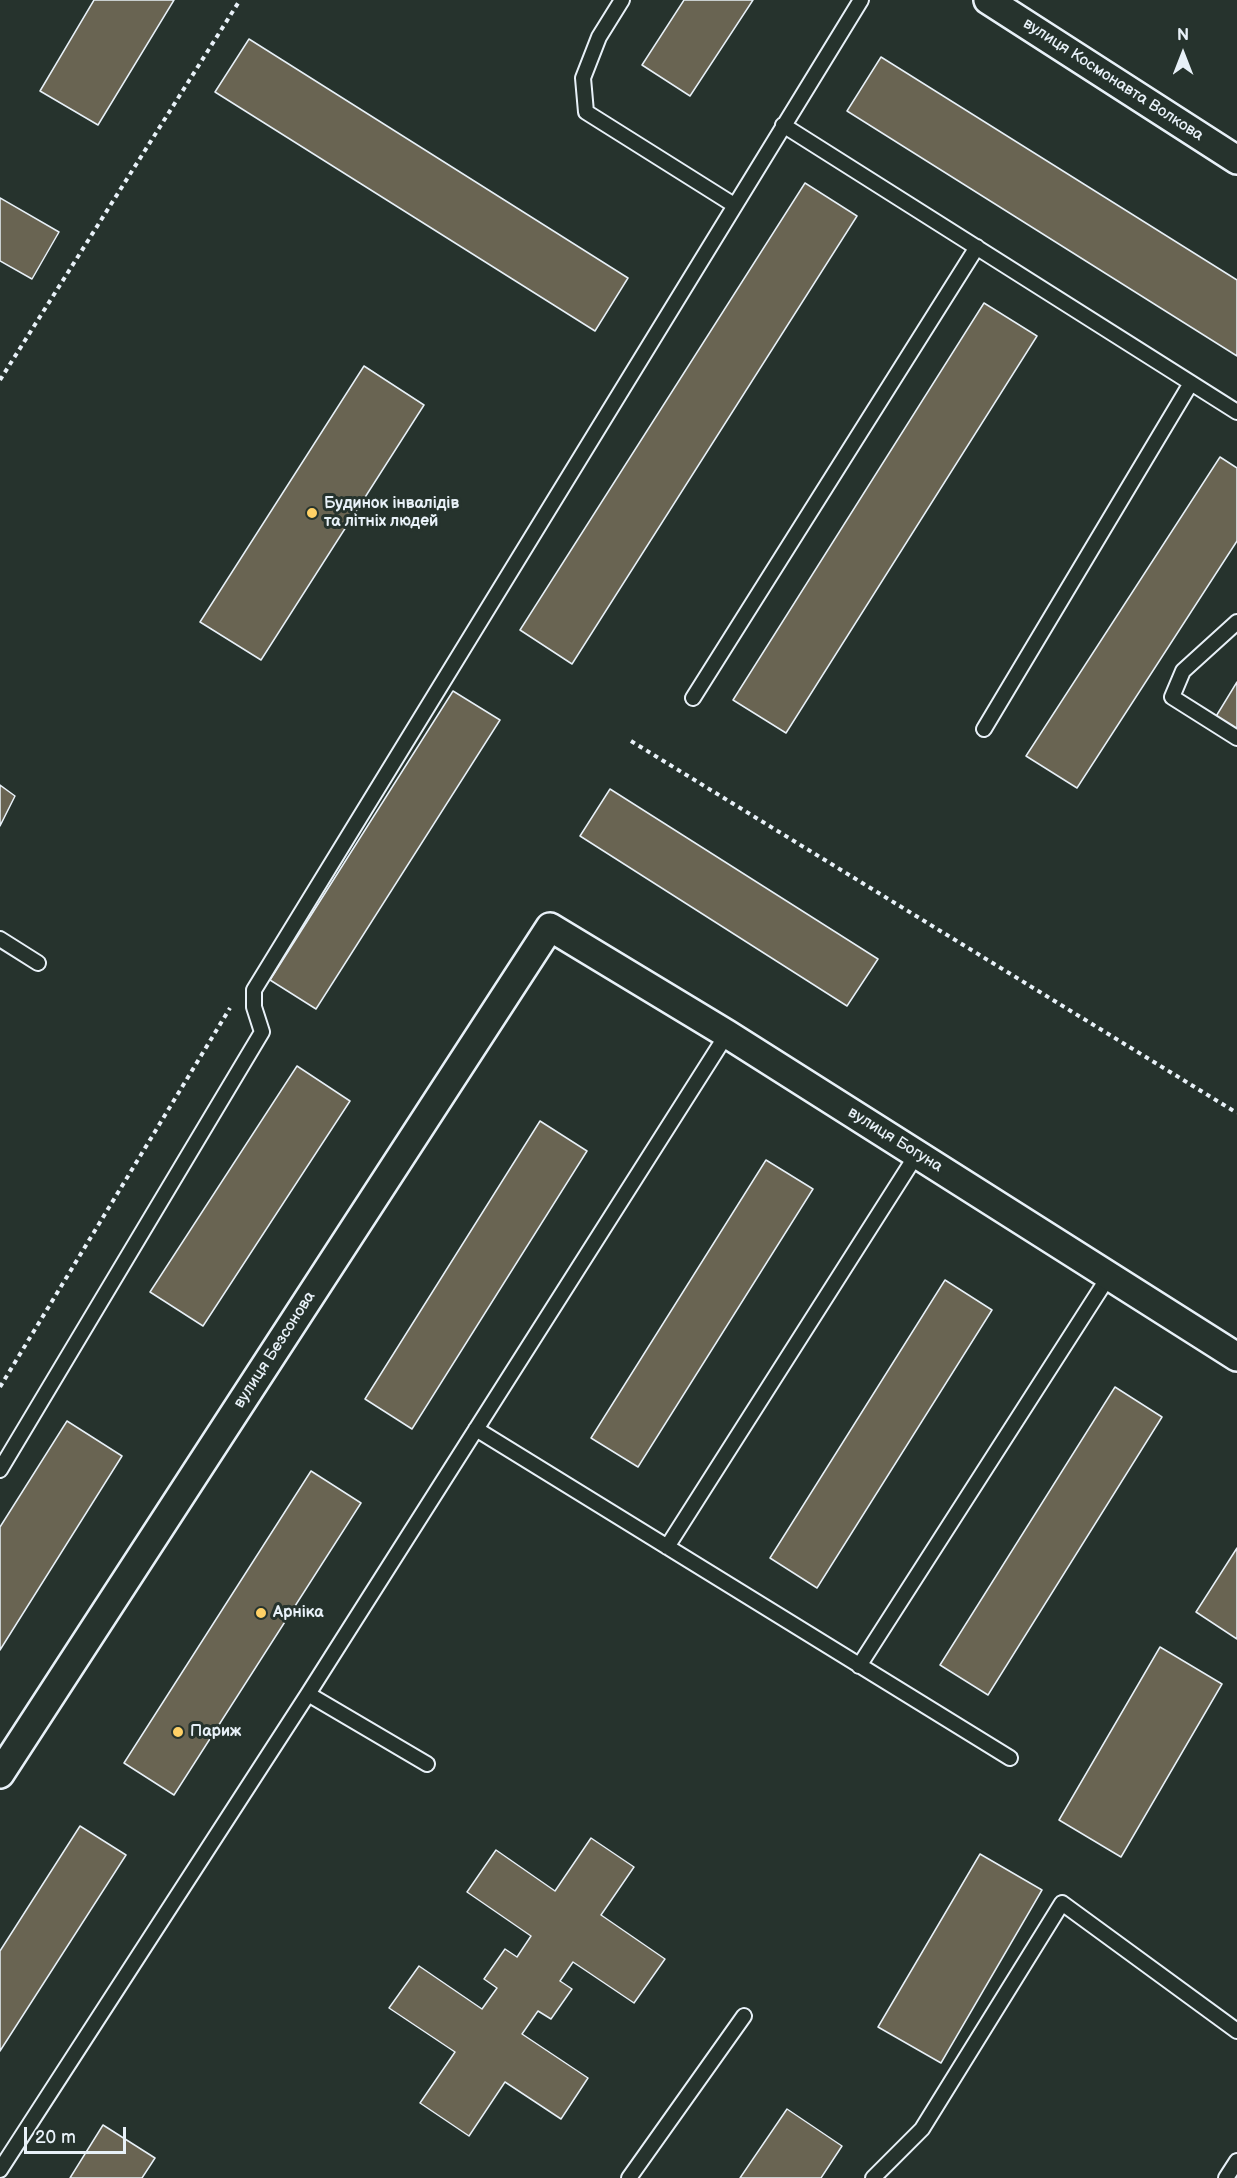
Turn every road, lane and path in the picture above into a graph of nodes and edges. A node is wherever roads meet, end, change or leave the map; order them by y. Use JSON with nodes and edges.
{"nodes":[{"id":1,"x":240,"y":0,"type":"edge"},
{"id":2,"x":622,"y":0,"type":"edge"},
{"id":3,"x":861,"y":0,"type":"edge"},
{"id":4,"x":988,"y":0,"type":"edge"},
{"id":5,"x":783,"y":125,"type":"junction"},
{"id":6,"x":1237,"y":160,"type":"edge"},
{"id":7,"x":734,"y":206,"type":"junction"},
{"id":8,"x":977,"y":248,"type":"junction"},
{"id":9,"x":0,"y":380,"type":"edge"},
{"id":10,"x":1191,"y":383,"type":"junction"},
{"id":11,"x":1237,"y":412,"type":"edge"},
{"id":12,"x":1237,"y":622,"type":"edge"},
{"id":13,"x":693,"y":698,"type":"dead end"},
{"id":14,"x":984,"y":729,"type":"dead end"},
{"id":15,"x":1237,"y":738,"type":"edge"},
{"id":16,"x":631,"y":741,"type":"dead end"},
{"id":17,"x":550,"y":927,"type":"joint"},
{"id":18,"x":0,"y":939,"type":"edge"},
{"id":19,"x":38,"y":963,"type":"dead end"},
{"id":20,"x":727,"y":1034,"type":"junction"},
{"id":21,"x":1237,"y":1113,"type":"edge"},
{"id":22,"x":917,"y":1154,"type":"junction"},
{"id":23,"x":1109,"y":1276,"type":"junction"},
{"id":24,"x":1237,"y":1357,"type":"edge"},
{"id":25,"x":476,"y":1429,"type":"junction"},
{"id":26,"x":0,"y":1470,"type":"edge"},
{"id":27,"x":667,"y":1547,"type":"junction"},
{"id":28,"x":859,"y":1666,"type":"junction"},
{"id":29,"x":308,"y":1694,"type":"junction"},
{"id":30,"x":1010,"y":1758,"type":"dead end"},
{"id":31,"x":427,"y":1764,"type":"dead end"},
{"id":32,"x":0,"y":1774,"type":"edge"},
{"id":33,"x":744,"y":2016,"type":"dead end"},
{"id":34,"x":1237,"y":2031,"type":"edge"},
{"id":35,"x":1237,"y":2161,"type":"edge"},
{"id":36,"x":0,"y":2169,"type":"edge"},
{"id":37,"x":629,"y":2178,"type":"edge"},
{"id":38,"x":873,"y":2178,"type":"edge"},
{"id":39,"x":1226,"y":2178,"type":"edge"}],
"edges":[{"from":1,"to":9,"type":"path"},
{"from":2,"to":7,"type":"lane"},
{"from":3,"to":5,"type":"lane"},
{"from":4,"to":6,"type":"street","name":"вулиця Космонавта Волкова"},
{"from":5,"to":7,"type":"lane"},
{"from":5,"to":8,"type":"lane"},
{"from":7,"to":26,"type":"lane"},
{"from":8,"to":10,"type":"lane"},
{"from":8,"to":13,"type":"lane"},
{"from":10,"to":11,"type":"lane"},
{"from":10,"to":14,"type":"lane"},
{"from":12,"to":15,"type":"lane"},
{"from":16,"to":21,"type":"path"},
{"from":17,"to":20,"type":"street","name":"вулиця Богуна"},
{"from":17,"to":32,"type":"street","name":"вулиця Безсонова"},
{"from":18,"to":19,"type":"lane"},
{"from":20,"to":22,"type":"street","name":"вулиця Богуна"},
{"from":20,"to":25,"type":"lane"},
{"from":22,"to":23,"type":"street","name":"вулиця Богуна"},
{"from":22,"to":27,"type":"lane"},
{"from":23,"to":24,"type":"street","name":"вулиця Богуна"},
{"from":23,"to":28,"type":"lane"},
{"from":25,"to":27,"type":"lane"},
{"from":25,"to":29,"type":"lane"},
{"from":27,"to":28,"type":"lane"},
{"from":28,"to":30,"type":"lane"},
{"from":29,"to":31,"type":"lane"},
{"from":29,"to":36,"type":"lane"},
{"from":33,"to":37,"type":"lane"},
{"from":34,"to":38,"type":"lane"},
{"from":35,"to":39,"type":"lane"}]}
